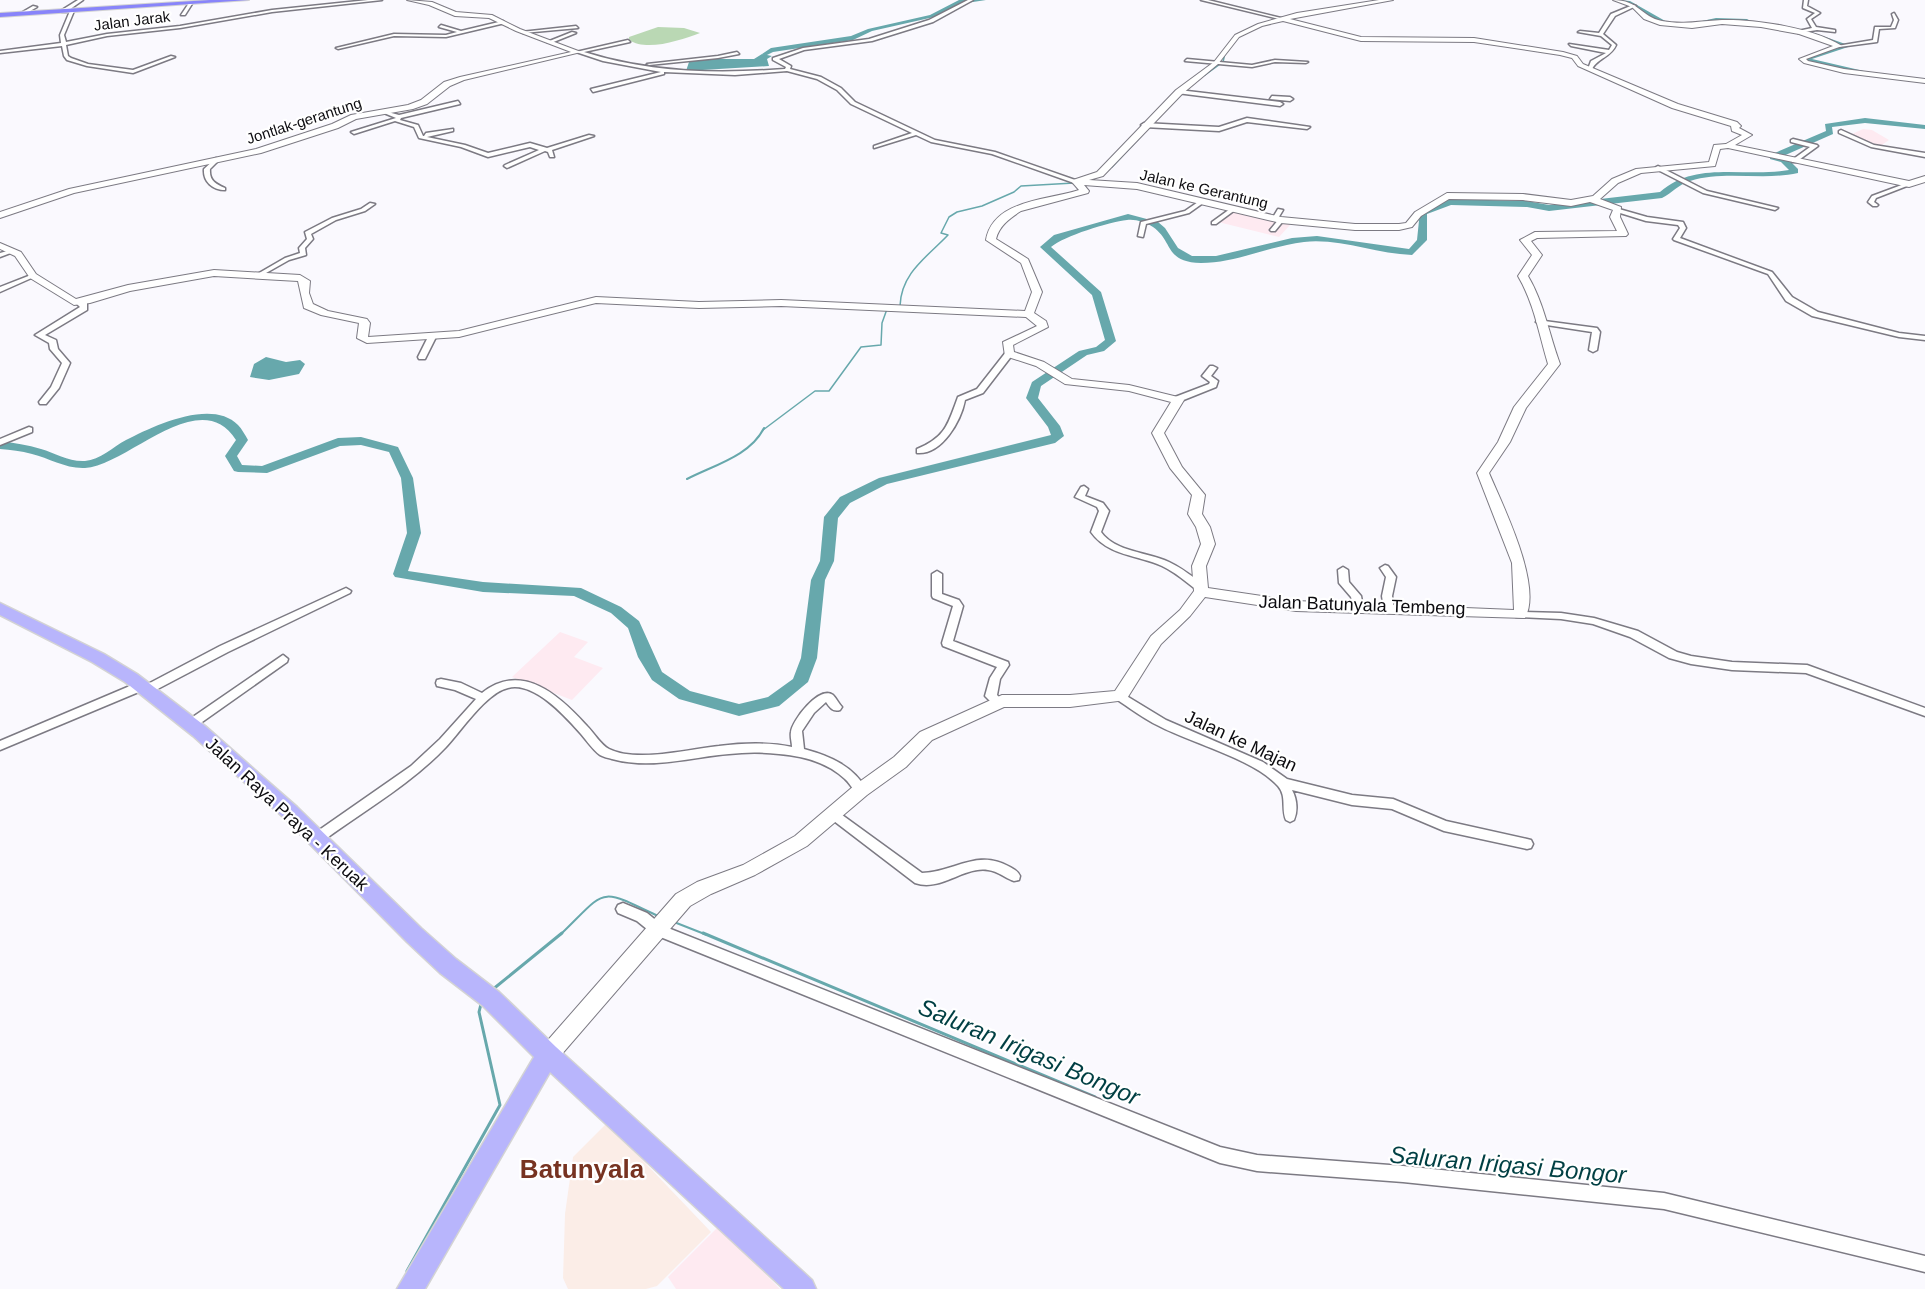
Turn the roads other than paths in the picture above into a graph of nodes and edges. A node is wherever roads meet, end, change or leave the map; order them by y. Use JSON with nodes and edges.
{"nodes":[{"id":1,"x":81,"y":0,"type":"edge"},
{"id":2,"x":245,"y":0,"type":"edge"},
{"id":3,"x":380,"y":0,"type":"edge"},
{"id":4,"x":410,"y":0,"type":"edge"},
{"id":5,"x":972,"y":0,"type":"edge"},
{"id":6,"x":1203,"y":0,"type":"edge"},
{"id":7,"x":1390,"y":0,"type":"edge"},
{"id":8,"x":1616,"y":0,"type":"edge"},
{"id":9,"x":1806,"y":0,"type":"edge"},
{"id":10,"x":190,"y":4,"type":"junction"},
{"id":11,"x":1634,"y":6,"type":"junction"},
{"id":12,"x":36,"y":7,"type":"dead end"},
{"id":13,"x":67,"y":11,"type":"junction"},
{"id":14,"x":23,"y":13,"type":"junction"},
{"id":15,"x":183,"y":14,"type":"dead end"},
{"id":16,"x":1894,"y":14,"type":"dead end"},
{"id":17,"x":0,"y":15,"type":"edge"},
{"id":18,"x":1283,"y":19,"type":"junction"},
{"id":19,"x":503,"y":21,"type":"junction"},
{"id":20,"x":441,"y":26,"type":"dead end"},
{"id":21,"x":1814,"y":28,"type":"junction"},
{"id":22,"x":459,"y":31,"type":"junction"},
{"id":23,"x":1802,"y":31,"type":"junction"},
{"id":24,"x":1833,"y":31,"type":"dead end"},
{"id":25,"x":523,"y":32,"type":"junction"},
{"id":26,"x":1581,"y":32,"type":"dead end"},
{"id":27,"x":1602,"y":35,"type":"junction"},
{"id":28,"x":628,"y":41,"type":"dead end"},
{"id":29,"x":549,"y":42,"type":"junction"},
{"id":30,"x":66,"y":44,"type":"junction"},
{"id":31,"x":1842,"y":44,"type":"junction"},
{"id":32,"x":338,"y":48,"type":"dead end"},
{"id":33,"x":0,"y":52,"type":"edge"},
{"id":34,"x":578,"y":52,"type":"junction"},
{"id":35,"x":1611,"y":52,"type":"junction"},
{"id":36,"x":737,"y":53,"type":"dead end"},
{"id":37,"x":1561,"y":53,"type":"junction"},
{"id":38,"x":1194,"y":55,"type":"dead end"},
{"id":39,"x":173,"y":57,"type":"dead end"},
{"id":40,"x":1187,"y":60,"type":"dead end"},
{"id":41,"x":1220,"y":62,"type":"junction"},
{"id":42,"x":1285,"y":62,"type":"junction"},
{"id":43,"x":634,"y":66,"type":"junction"},
{"id":44,"x":1590,"y":68,"type":"junction"},
{"id":45,"x":787,"y":70,"type":"junction"},
{"id":46,"x":681,"y":71,"type":"junction"},
{"id":47,"x":1925,"y":81,"type":"edge"},
{"id":48,"x":593,"y":90,"type":"dead end"},
{"id":49,"x":1180,"y":92,"type":"junction"},
{"id":50,"x":1290,"y":99,"type":"dead end"},
{"id":51,"x":1267,"y":101,"type":"junction"},
{"id":52,"x":458,"y":103,"type":"dead end"},
{"id":53,"x":1280,"y":104,"type":"dead end"},
{"id":54,"x":386,"y":112,"type":"junction"},
{"id":55,"x":398,"y":118,"type":"junction"},
{"id":56,"x":1149,"y":126,"type":"junction"},
{"id":57,"x":1307,"y":127,"type":"dead end"},
{"id":58,"x":451,"y":130,"type":"dead end"},
{"id":59,"x":354,"y":132,"type":"dead end"},
{"id":60,"x":1841,"y":132,"type":"dead end"},
{"id":61,"x":914,"y":134,"type":"junction"},
{"id":62,"x":420,"y":136,"type":"junction"},
{"id":63,"x":591,"y":136,"type":"dead end"},
{"id":64,"x":1793,"y":141,"type":"dead end"},
{"id":65,"x":1728,"y":146,"type":"junction"},
{"id":66,"x":876,"y":147,"type":"dead end"},
{"id":67,"x":546,"y":149,"type":"junction"},
{"id":68,"x":1925,"y":155,"type":"edge"},
{"id":69,"x":552,"y":156,"type":"dead end"},
{"id":70,"x":216,"y":160,"type":"junction"},
{"id":71,"x":1794,"y":161,"type":"junction"},
{"id":72,"x":507,"y":166,"type":"dead end"},
{"id":73,"x":1658,"y":168,"type":"junction"},
{"id":74,"x":1925,"y":179,"type":"edge"},
{"id":75,"x":1076,"y":182,"type":"junction"},
{"id":76,"x":1909,"y":184,"type":"junction"},
{"id":77,"x":223,"y":189,"type":"dead end"},
{"id":78,"x":1593,"y":200,"type":"junction"},
{"id":79,"x":1201,"y":202,"type":"junction"},
{"id":80,"x":372,"y":204,"type":"dead end"},
{"id":81,"x":1875,"y":205,"type":"dead end"},
{"id":82,"x":1615,"y":208,"type":"junction"},
{"id":83,"x":1775,"y":208,"type":"dead end"},
{"id":84,"x":1232,"y":210,"type":"junction"},
{"id":85,"x":1280,"y":210,"type":"dead end"},
{"id":86,"x":0,"y":215,"type":"edge"},
{"id":87,"x":1278,"y":220,"type":"junction"},
{"id":88,"x":1214,"y":223,"type":"dead end"},
{"id":89,"x":1273,"y":230,"type":"dead end"},
{"id":90,"x":1141,"y":236,"type":"dead end"},
{"id":91,"x":0,"y":246,"type":"edge"},
{"id":92,"x":13,"y":251,"type":"junction"},
{"id":93,"x":0,"y":255,"type":"edge"},
{"id":94,"x":33,"y":276,"type":"junction"},
{"id":95,"x":257,"y":276,"type":"junction"},
{"id":96,"x":0,"y":290,"type":"edge"},
{"id":97,"x":79,"y":302,"type":"junction"},
{"id":98,"x":1028,"y":314,"type":"junction"},
{"id":99,"x":1540,"y":322,"type":"junction"},
{"id":100,"x":432,"y":337,"type":"junction"},
{"id":101,"x":1925,"y":338,"type":"edge"},
{"id":102,"x":1593,"y":350,"type":"dead end"},
{"id":103,"x":1009,"y":354,"type":"junction"},
{"id":104,"x":422,"y":357,"type":"dead end"},
{"id":105,"x":1213,"y":368,"type":"dead end"},
{"id":106,"x":1178,"y":399,"type":"junction"},
{"id":107,"x":43,"y":402,"type":"dead end"},
{"id":108,"x":29,"y":430,"type":"dead end"},
{"id":109,"x":0,"y":442,"type":"edge"},
{"id":110,"x":920,"y":451,"type":"dead end"},
{"id":111,"x":1084,"y":489,"type":"dead end"},
{"id":112,"x":1385,"y":568,"type":"dead end"},
{"id":113,"x":1343,"y":570,"type":"dead end"},
{"id":114,"x":937,"y":574,"type":"dead end"},
{"id":115,"x":1201,"y":590,"type":"junction"},
{"id":116,"x":346,"y":591,"type":"dead end"},
{"id":117,"x":1359,"y":607,"type":"junction"},
{"id":118,"x":0,"y":608,"type":"edge"},
{"id":119,"x":1389,"y":609,"type":"junction"},
{"id":120,"x":1520,"y":615,"type":"junction"},
{"id":121,"x":283,"y":659,"type":"dead end"},
{"id":122,"x":441,"y":683,"type":"dead end"},
{"id":123,"x":143,"y":688,"type":"junction"},
{"id":124,"x":1120,"y":696,"type":"junction"},
{"id":125,"x":484,"y":698,"type":"junction"},
{"id":126,"x":999,"y":703,"type":"junction"},
{"id":127,"x":836,"y":707,"type":"dead end"},
{"id":128,"x":1925,"y":712,"type":"edge"},
{"id":129,"x":191,"y":724,"type":"junction"},
{"id":130,"x":0,"y":746,"type":"edge"},
{"id":131,"x":799,"y":753,"type":"junction"},
{"id":132,"x":1283,"y":783,"type":"junction"},
{"id":133,"x":861,"y":790,"type":"junction"},
{"id":134,"x":834,"y":815,"type":"junction"},
{"id":135,"x":1290,"y":817,"type":"dead end"},
{"id":136,"x":316,"y":839,"type":"junction"},
{"id":137,"x":1527,"y":844,"type":"dead end"},
{"id":138,"x":1014,"y":876,"type":"dead end"},
{"id":139,"x":623,"y":909,"type":"dead end"},
{"id":140,"x":662,"y":924,"type":"junction"},
{"id":141,"x":548,"y":1055,"type":"junction"},
{"id":142,"x":1925,"y":1264,"type":"edge"},
{"id":143,"x":410,"y":1289,"type":"edge"},
{"id":144,"x":803,"y":1289,"type":"edge"}],
"edges":[{"from":1,"to":13,"type":"street"},
{"from":2,"to":10,"type":"highway"},
{"from":3,"to":30,"type":"street","name":"Jalan Jarak"},
{"from":4,"to":19,"type":"street"},
{"from":5,"to":45,"type":"street"},
{"from":6,"to":18,"type":"street"},
{"from":7,"to":18,"type":"street"},
{"from":8,"to":11,"type":"street"},
{"from":9,"to":21,"type":"street"},
{"from":10,"to":13,"type":"highway"},
{"from":10,"to":15,"type":"street"},
{"from":11,"to":23,"type":"street"},
{"from":11,"to":27,"type":"street"},
{"from":12,"to":14,"type":"street"},
{"from":13,"to":14,"type":"highway"},
{"from":13,"to":30,"type":"street"},
{"from":14,"to":17,"type":"highway"},
{"from":16,"to":31,"type":"street"},
{"from":18,"to":37,"type":"street"},
{"from":18,"to":41,"type":"street"},
{"from":19,"to":22,"type":"street"},
{"from":19,"to":25,"type":"street"},
{"from":20,"to":22,"type":"street"},
{"from":21,"to":23,"type":"street"},
{"from":21,"to":24,"type":"street"},
{"from":22,"to":32,"type":"street"},
{"from":23,"to":31,"type":"street"},
{"from":25,"to":29,"type":"street"},
{"from":25,"to":29,"type":"street"},
{"from":26,"to":27,"type":"street"},
{"from":27,"to":35,"type":"street"},
{"from":28,"to":34,"type":"street"},
{"from":29,"to":34,"type":"street"},
{"from":30,"to":33,"type":"street","name":"Jalan Jarak"},
{"from":30,"to":39,"type":"street"},
{"from":31,"to":47,"type":"street"},
{"from":34,"to":43,"type":"street"},
{"from":34,"to":54,"type":"street","name":"Jontlak-gerantung"},
{"from":35,"to":37,"type":"street"},
{"from":35,"to":44,"type":"street"},
{"from":36,"to":43,"type":"street"},
{"from":37,"to":44,"type":"street"},
{"from":38,"to":41,"type":"street"},
{"from":40,"to":41,"type":"street"},
{"from":41,"to":42,"type":"street"},
{"from":41,"to":49,"type":"street"},
{"from":42,"to":42,"type":"street"},
{"from":43,"to":46,"type":"street"},
{"from":44,"to":65,"type":"street"},
{"from":45,"to":46,"type":"street","name":"Jalan ke Gerantung"},
{"from":45,"to":61,"type":"street","name":"Jalan ke Gerantung"},
{"from":46,"to":48,"type":"street"},
{"from":49,"to":51,"type":"street"},
{"from":49,"to":56,"type":"street"},
{"from":50,"to":51,"type":"street"},
{"from":51,"to":53,"type":"street"},
{"from":52,"to":55,"type":"street"},
{"from":54,"to":55,"type":"street"},
{"from":54,"to":70,"type":"street","name":"Jontlak-gerantung"},
{"from":55,"to":59,"type":"street"},
{"from":55,"to":62,"type":"street"},
{"from":56,"to":57,"type":"street"},
{"from":56,"to":75,"type":"street"},
{"from":58,"to":62,"type":"street"},
{"from":60,"to":68,"type":"street"},
{"from":61,"to":66,"type":"street"},
{"from":61,"to":75,"type":"street","name":"Jalan ke Gerantung"},
{"from":62,"to":67,"type":"street"},
{"from":63,"to":67,"type":"street"},
{"from":64,"to":71,"type":"street"},
{"from":65,"to":71,"type":"street"},
{"from":65,"to":73,"type":"street"},
{"from":67,"to":69,"type":"street"},
{"from":67,"to":72,"type":"street"},
{"from":70,"to":77,"type":"street"},
{"from":70,"to":86,"type":"street","name":"Jontlak-gerantung"},
{"from":71,"to":76,"type":"street"},
{"from":73,"to":78,"type":"street"},
{"from":73,"to":83,"type":"street"},
{"from":74,"to":76,"type":"street"},
{"from":75,"to":79,"type":"street","name":"Jalan ke Gerantung"},
{"from":75,"to":98,"type":"street"},
{"from":76,"to":81,"type":"street"},
{"from":78,"to":82,"type":"street"},
{"from":78,"to":87,"type":"street","name":"Jalan ke Gerantung"},
{"from":79,"to":84,"type":"street","name":"Jalan ke Gerantung"},
{"from":79,"to":90,"type":"street"},
{"from":80,"to":95,"type":"street"},
{"from":82,"to":99,"type":"street"},
{"from":82,"to":101,"type":"street"},
{"from":84,"to":87,"type":"street","name":"Jalan ke Gerantung"},
{"from":84,"to":88,"type":"street"},
{"from":85,"to":87,"type":"street"},
{"from":87,"to":89,"type":"street"},
{"from":91,"to":92,"type":"street"},
{"from":92,"to":93,"type":"street"},
{"from":92,"to":94,"type":"street"},
{"from":94,"to":96,"type":"street"},
{"from":94,"to":97,"type":"street"},
{"from":95,"to":97,"type":"street"},
{"from":95,"to":100,"type":"street"},
{"from":97,"to":107,"type":"street"},
{"from":98,"to":100,"type":"street"},
{"from":98,"to":103,"type":"street"},
{"from":99,"to":102,"type":"street"},
{"from":99,"to":120,"type":"street"},
{"from":100,"to":104,"type":"street"},
{"from":103,"to":106,"type":"street"},
{"from":103,"to":110,"type":"street"},
{"from":105,"to":106,"type":"street"},
{"from":106,"to":115,"type":"street"},
{"from":108,"to":109,"type":"street"},
{"from":111,"to":115,"type":"street"},
{"from":112,"to":119,"type":"street"},
{"from":113,"to":117,"type":"street"},
{"from":114,"to":126,"type":"street"},
{"from":115,"to":117,"type":"street","name":"Jalan Batunyala Tembeng"},
{"from":115,"to":124,"type":"street"},
{"from":116,"to":123,"type":"street"},
{"from":117,"to":119,"type":"street","name":"Jalan Batunyala Tembeng"},
{"from":118,"to":123,"type":"main road","name":"Jalan Raya Praya - Keruak"},
{"from":119,"to":120,"type":"street","name":"Jalan Batunyala Tembeng"},
{"from":120,"to":128,"type":"street"},
{"from":121,"to":129,"type":"street"},
{"from":122,"to":125,"type":"street"},
{"from":123,"to":129,"type":"main road","name":"Jalan Raya Praya - Keruak"},
{"from":123,"to":130,"type":"street"},
{"from":124,"to":126,"type":"street"},
{"from":124,"to":132,"type":"street","name":"Jalan ke Majan"},
{"from":125,"to":131,"type":"street"},
{"from":125,"to":136,"type":"street"},
{"from":126,"to":133,"type":"street"},
{"from":127,"to":131,"type":"street"},
{"from":129,"to":136,"type":"main road","name":"Jalan Raya Praya - Keruak"},
{"from":131,"to":133,"type":"street"},
{"from":132,"to":135,"type":"street"},
{"from":132,"to":137,"type":"street","name":"Jalan ke Majan"},
{"from":133,"to":134,"type":"street"},
{"from":134,"to":138,"type":"street"},
{"from":134,"to":140,"type":"street"},
{"from":136,"to":141,"type":"main road","name":"Jalan Raya Praya - Keruak"},
{"from":139,"to":140,"type":"street"},
{"from":140,"to":141,"type":"street"},
{"from":140,"to":142,"type":"street"},
{"from":141,"to":143,"type":"main road"},
{"from":141,"to":144,"type":"main road","name":"Jalan Raya Praya - Keruak"}]}
